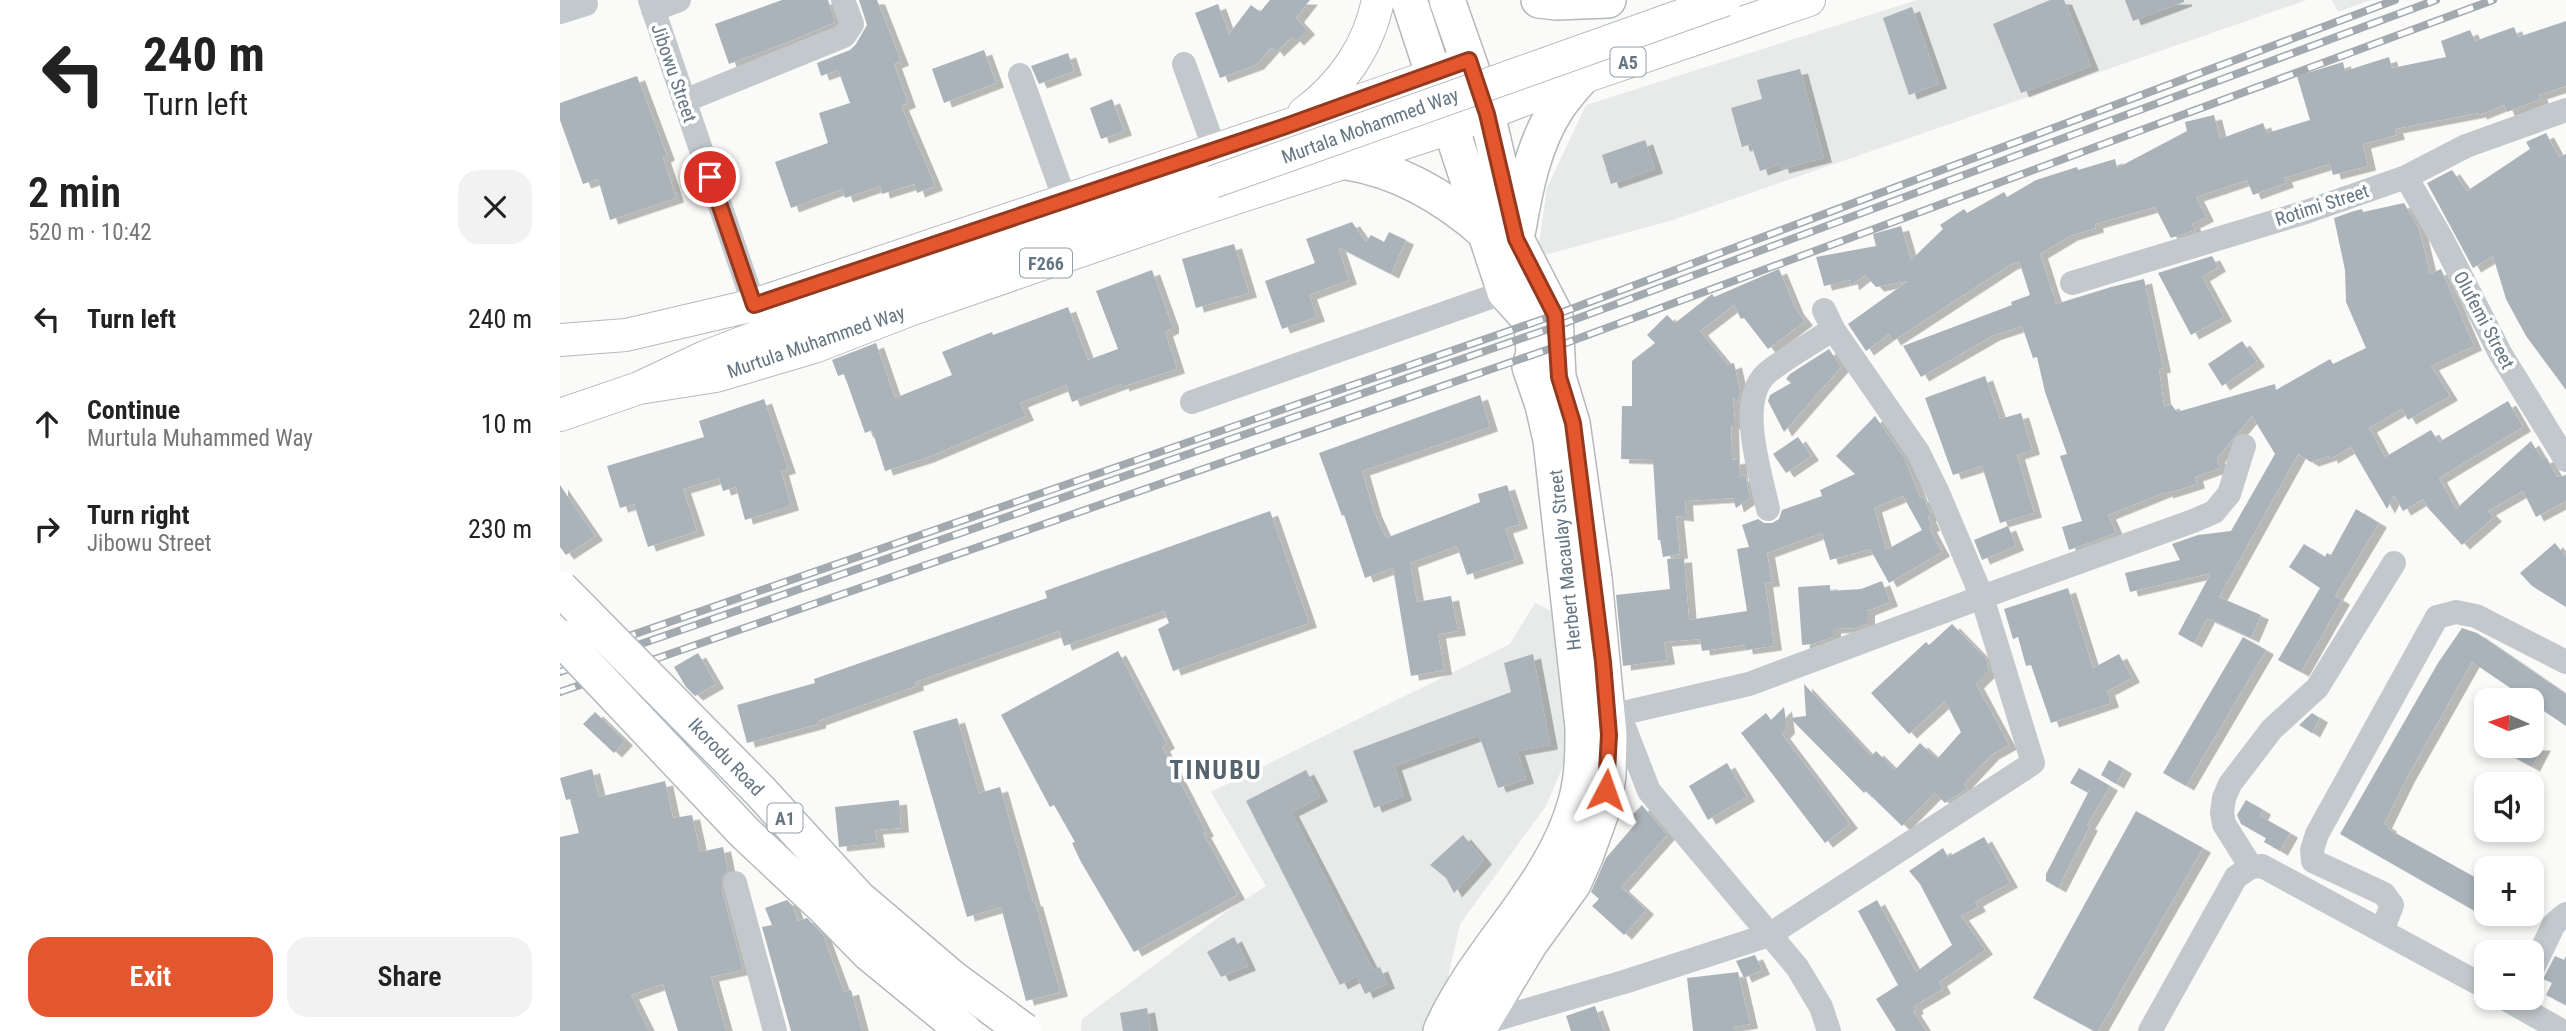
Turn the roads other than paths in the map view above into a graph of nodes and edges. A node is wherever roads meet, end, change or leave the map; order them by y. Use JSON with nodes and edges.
{"nodes":[{"id":1,"x":679,"y":0,"type":"edge"},
{"id":2,"x":843,"y":0,"type":"edge"},
{"id":3,"x":1378,"y":0,"type":"edge"},
{"id":4,"x":1409,"y":0,"type":"edge"},
{"id":5,"x":1447,"y":0,"type":"edge"},
{"id":6,"x":1539,"y":0,"type":"edge"},
{"id":7,"x":1608,"y":0,"type":"edge"},
{"id":8,"x":1725,"y":0,"type":"edge"},
{"id":9,"x":1808,"y":0,"type":"edge"},
{"id":10,"x":586,"y":4,"type":"dead end"},
{"id":11,"x":651,"y":5,"type":"edge"},
{"id":12,"x":560,"y":12,"type":"edge"},
{"id":13,"x":1469,"y":60,"type":"junction"},
{"id":14,"x":1184,"y":64,"type":"dead end"},
{"id":15,"x":1020,"y":75,"type":"dead end"},
{"id":16,"x":1434,"y":75,"type":"junction"},
{"id":17,"x":1581,"y":78,"type":"junction"},
{"id":18,"x":684,"y":100,"type":"junction"},
{"id":19,"x":2566,"y":110,"type":"edge"},
{"id":20,"x":1487,"y":114,"type":"junction"},
{"id":21,"x":1286,"y":126,"type":"junction"},
{"id":22,"x":1450,"y":128,"type":"junction"},
{"id":23,"x":1215,"y":150,"type":"junction"},
{"id":24,"x":1347,"y":162,"type":"junction"},
{"id":25,"x":2406,"y":177,"type":"junction"},
{"id":26,"x":1213,"y":181,"type":"joint"},
{"id":27,"x":1065,"y":200,"type":"junction"},
{"id":28,"x":1501,"y":236,"type":"junction"},
{"id":29,"x":2072,"y":283,"type":"dead end"},
{"id":30,"x":1505,"y":292,"type":"junction"},
{"id":31,"x":904,"y":296,"type":"junction"},
{"id":32,"x":754,"y":305,"type":"junction"},
{"id":33,"x":560,"y":340,"type":"edge"},
{"id":34,"x":1192,"y":402,"type":"dead end"},
{"id":35,"x":560,"y":415,"type":"edge"},
{"id":36,"x":2244,"y":446,"type":"dead end"},
{"id":37,"x":2566,"y":460,"type":"edge"},
{"id":38,"x":1768,"y":509,"type":"dead end"},
{"id":39,"x":2394,"y":563,"type":"dead end"},
{"id":40,"x":560,"y":588,"type":"edge"},
{"id":41,"x":1982,"y":597,"type":"junction"},
{"id":42,"x":560,"y":637,"type":"edge"},
{"id":43,"x":2566,"y":662,"type":"edge"},
{"id":44,"x":1612,"y":706,"type":"junction"},
{"id":45,"x":2251,"y":867,"type":"junction"},
{"id":46,"x":735,"y":883,"type":"dead end"},
{"id":47,"x":2566,"y":914,"type":"edge"},
{"id":48,"x":2382,"y":931,"type":"junction"},
{"id":49,"x":1769,"y":934,"type":"junction"},
{"id":50,"x":2544,"y":945,"type":"edge"},
{"id":51,"x":2474,"y":981,"type":"edge"},
{"id":52,"x":1545,"y":1005,"type":"junction"},
{"id":53,"x":2529,"y":1010,"type":"edge"},
{"id":54,"x":1448,"y":1016,"type":"edge"},
{"id":55,"x":1480,"y":1027,"type":"edge"},
{"id":56,"x":775,"y":1031,"type":"edge"},
{"id":57,"x":964,"y":1031,"type":"edge"},
{"id":58,"x":1024,"y":1031,"type":"edge"},
{"id":59,"x":1423,"y":1031,"type":"edge"},
{"id":60,"x":1537,"y":1031,"type":"edge"},
{"id":61,"x":1829,"y":1031,"type":"edge"},
{"id":62,"x":2150,"y":1031,"type":"edge"},
{"id":63,"x":2562,"y":1031,"type":"edge"}],
"edges":[{"from":1,"to":11,"type":"street"},
{"from":2,"to":18,"type":"street"},
{"from":3,"to":21,"type":"main road"},
{"from":4,"to":16,"type":"highway","name":"Herbert Macaulay Street"},
{"from":5,"to":13,"type":"highway","name":"Herbert Macaulay Street"},
{"from":6,"to":7,"type":"highway"},
{"from":8,"to":26,"type":"main road","name":"Murtala Mohammed Way","bridge":true},
{"from":9,"to":17,"type":"main road","number":"A5"},
{"from":10,"to":12,"type":"street"},
{"from":11,"to":18,"type":"street","name":"Jibowu Street"},
{"from":13,"to":16,"type":"main road"},
{"from":13,"to":20,"type":"highway","name":"Herbert Macaulay Street"},
{"from":14,"to":23,"type":"street"},
{"from":15,"to":27,"type":"street"},
{"from":16,"to":21,"type":"main road"},
{"from":16,"to":22,"type":"highway","name":"Herbert Macaulay Street"},
{"from":17,"to":20,"type":"main road","number":"A5"},
{"from":17,"to":28,"type":"highway"},
{"from":18,"to":32,"type":"street","name":"Jibowu Street"},
{"from":19,"to":25,"type":"street","name":"Rotimi Street"},
{"from":20,"to":22,"type":"main road","number":"A5"},
{"from":20,"to":28,"type":"highway","name":"Herbert Macaulay Street"},
{"from":21,"to":23,"type":"main road"},
{"from":22,"to":24,"type":"main road","name":"Murtula Muhammed Way","number":"F266"},
{"from":22,"to":28,"type":"highway","name":"Herbert Macaulay Street"},
{"from":23,"to":27,"type":"main road"},
{"from":24,"to":28,"type":"highway"},
{"from":24,"to":31,"type":"main road","name":"Murtula Muhammed Way","number":"F266"},
{"from":25,"to":29,"type":"street","name":"Rotimi Street"},
{"from":25,"to":37,"type":"street","name":"Olufemi Street"},
{"from":26,"to":31,"type":"main road","name":"Murtula Muhammed Way"},
{"from":27,"to":32,"type":"main road"},
{"from":28,"to":30,"type":"highway","name":"Herbert Macaulay Street"},
{"from":28,"to":44,"type":"highway","name":"Herbert Macaulay Street"},
{"from":30,"to":34,"type":"street"},
{"from":30,"to":54,"type":"highway","name":"Herbert Macaulay Street"},
{"from":31,"to":35,"type":"main road","name":"Murtula Muhammed Way","number":"F266"},
{"from":32,"to":33,"type":"main road"},
{"from":36,"to":41,"type":"street"},
{"from":38,"to":41,"type":"street"},
{"from":39,"to":45,"type":"street"},
{"from":40,"to":58,"type":"highway","name":"Ikorodu Road","number":"A1","bridge":true},
{"from":41,"to":44,"type":"street"},
{"from":41,"to":49,"type":"street"},
{"from":42,"to":57,"type":"highway","name":"Ikorodu Road","number":"A1","bridge":true},
{"from":43,"to":48,"type":"street"},
{"from":44,"to":49,"type":"street"},
{"from":44,"to":55,"type":"highway","name":"Herbert Macaulay Street"},
{"from":45,"to":48,"type":"street"},
{"from":45,"to":62,"type":"street"},
{"from":46,"to":56,"type":"street"},
{"from":47,"to":50,"type":"street"},
{"from":48,"to":51,"type":"street"},
{"from":49,"to":52,"type":"street"},
{"from":49,"to":61,"type":"street"},
{"from":52,"to":55,"type":"street"},
{"from":52,"to":60,"type":"street"},
{"from":53,"to":63,"type":"street"},
{"from":54,"to":59,"type":"highway","name":"Herbert Macaulay Street"}]}
